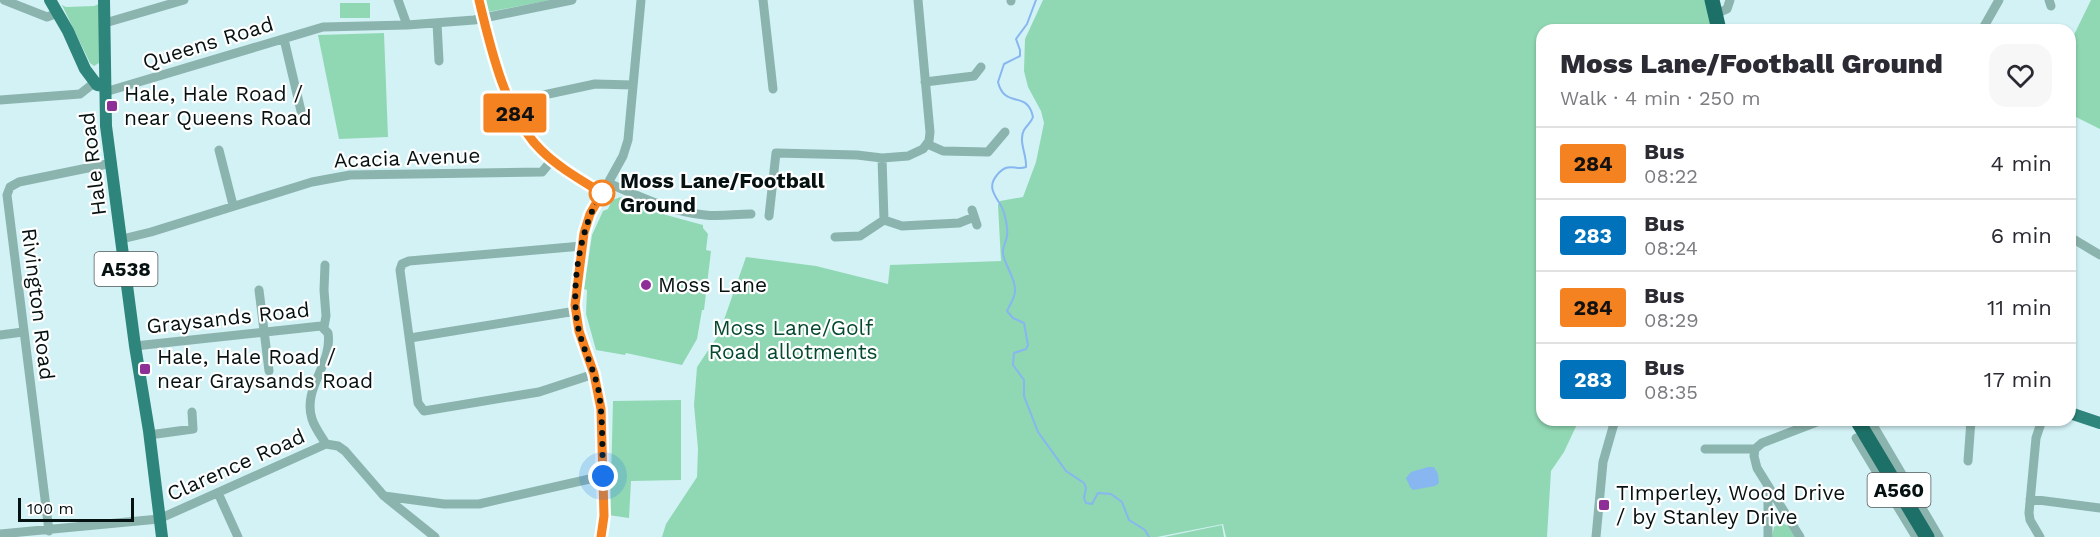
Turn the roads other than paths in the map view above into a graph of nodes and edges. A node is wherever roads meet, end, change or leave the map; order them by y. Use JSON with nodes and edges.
{"nodes":[{"id":1,"x":4,"y":0,"type":"edge"},
{"id":2,"x":50,"y":0,"type":"edge"},
{"id":3,"x":104,"y":0,"type":"edge"},
{"id":4,"x":184,"y":0,"type":"edge"},
{"id":5,"x":398,"y":0,"type":"edge"},
{"id":6,"x":479,"y":0,"type":"edge"},
{"id":7,"x":572,"y":0,"type":"edge"},
{"id":8,"x":641,"y":0,"type":"edge"},
{"id":9,"x":763,"y":0,"type":"edge"},
{"id":10,"x":918,"y":0,"type":"edge"},
{"id":11,"x":1730,"y":0,"type":"edge"},
{"id":12,"x":1999,"y":0,"type":"edge"},
{"id":13,"x":1714,"y":7,"type":"edge"},
{"id":14,"x":58,"y":14,"type":"junction"},
{"id":15,"x":484,"y":18,"type":"junction"},
{"id":16,"x":105,"y":23,"type":"junction"},
{"id":17,"x":437,"y":23,"type":"junction"},
{"id":18,"x":1718,"y":24,"type":"edge"},
{"id":19,"x":1985,"y":24,"type":"edge"},
{"id":20,"x":407,"y":25,"type":"junction"},
{"id":21,"x":284,"y":39,"type":"junction"},
{"id":22,"x":439,"y":61,"type":"dead end"},
{"id":23,"x":981,"y":67,"type":"dead end"},
{"id":24,"x":925,"y":82,"type":"junction"},
{"id":25,"x":633,"y":85,"type":"junction"},
{"id":26,"x":101,"y":87,"type":"junction"},
{"id":27,"x":773,"y":89,"type":"dead end"},
{"id":28,"x":0,"y":100,"type":"edge"},
{"id":29,"x":511,"y":102,"type":"junction"},
{"id":30,"x":301,"y":111,"type":"dead end"},
{"id":31,"x":1005,"y":132,"type":"dead end"},
{"id":32,"x":927,"y":144,"type":"junction"},
{"id":33,"x":219,"y":150,"type":"dead end"},
{"id":34,"x":882,"y":158,"type":"junction"},
{"id":35,"x":552,"y":160,"type":"junction"},
{"id":36,"x":112,"y":164,"type":"junction"},
{"id":37,"x":608,"y":183,"type":"junction"},
{"id":38,"x":602,"y":193,"type":"junction"},
{"id":39,"x":233,"y":205,"type":"junction"},
{"id":40,"x":751,"y":214,"type":"dead end"},
{"id":41,"x":769,"y":216,"type":"dead end"},
{"id":42,"x":975,"y":217,"type":"dead end"},
{"id":43,"x":884,"y":220,"type":"junction"},
{"id":44,"x":836,"y":237,"type":"dead end"},
{"id":45,"x":122,"y":239,"type":"junction"},
{"id":46,"x":2076,"y":241,"type":"edge"},
{"id":47,"x":582,"y":246,"type":"junction"},
{"id":48,"x":2100,"y":255,"type":"edge"},
{"id":49,"x":325,"y":265,"type":"dead end"},
{"id":50,"x":259,"y":290,"type":"dead end"},
{"id":51,"x":576,"y":311,"type":"junction"},
{"id":52,"x":324,"y":327,"type":"junction"},
{"id":53,"x":23,"y":332,"type":"junction"},
{"id":54,"x":264,"y":332,"type":"junction"},
{"id":55,"x":0,"y":335,"type":"edge"},
{"id":56,"x":410,"y":338,"type":"junction"},
{"id":57,"x":135,"y":346,"type":"junction"},
{"id":58,"x":269,"y":371,"type":"dead end"},
{"id":59,"x":594,"y":374,"type":"junction"},
{"id":60,"x":192,"y":412,"type":"dead end"},
{"id":61,"x":2076,"y":414,"type":"edge"},
{"id":62,"x":2100,"y":423,"type":"edge"},
{"id":63,"x":1613,"y":426,"type":"edge"},
{"id":64,"x":1806,"y":426,"type":"edge"},
{"id":65,"x":1971,"y":426,"type":"edge"},
{"id":66,"x":2040,"y":426,"type":"edge"},
{"id":67,"x":1864,"y":431,"type":"edge"},
{"id":68,"x":149,"y":435,"type":"junction"},
{"id":69,"x":326,"y":444,"type":"junction"},
{"id":70,"x":1705,"y":449,"type":"dead end"},
{"id":71,"x":1755,"y":449,"type":"junction"},
{"id":72,"x":1873,"y":455,"type":"junction"},
{"id":73,"x":1968,"y":461,"type":"dead end"},
{"id":74,"x":603,"y":476,"type":"junction"},
{"id":75,"x":1768,"y":484,"type":"junction"},
{"id":76,"x":218,"y":493,"type":"junction"},
{"id":77,"x":384,"y":496,"type":"junction"},
{"id":78,"x":2030,"y":499,"type":"junction"},
{"id":79,"x":2100,"y":508,"type":"edge"},
{"id":80,"x":159,"y":519,"type":"junction"},
{"id":81,"x":49,"y":531,"type":"junction"},
{"id":82,"x":0,"y":534,"type":"edge"},
{"id":83,"x":162,"y":537,"type":"edge"},
{"id":84,"x":238,"y":537,"type":"edge"},
{"id":85,"x":435,"y":537,"type":"edge"},
{"id":86,"x":601,"y":537,"type":"edge"},
{"id":87,"x":1596,"y":537,"type":"edge"},
{"id":88,"x":1768,"y":537,"type":"edge"},
{"id":89,"x":1800,"y":537,"type":"edge"},
{"id":90,"x":1916,"y":537,"type":"edge"},
{"id":91,"x":1927,"y":537,"type":"edge"},
{"id":92,"x":1939,"y":537,"type":"edge"},
{"id":93,"x":2040,"y":537,"type":"edge"}],
"edges":[{"from":1,"to":14,"type":"street"},
{"from":2,"to":14,"type":"main road"},
{"from":3,"to":16,"type":"main road","name":"Hale Road","number":"A538"},
{"from":4,"to":16,"type":"street"},
{"from":5,"to":20,"type":"street"},
{"from":6,"to":15,"type":"street"},
{"from":7,"to":15,"type":"street","name":"Queens Road"},
{"from":8,"to":25,"type":"street"},
{"from":9,"to":27,"type":"street"},
{"from":10,"to":24,"type":"street"},
{"from":11,"to":13,"type":"street"},
{"from":12,"to":19,"type":"street"},
{"from":13,"to":18,"type":"highway"},
{"from":14,"to":26,"type":"main road"},
{"from":15,"to":17,"type":"street","name":"Queens Road"},
{"from":15,"to":29,"type":"street"},
{"from":16,"to":26,"type":"main road","name":"Hale Road","number":"A538"},
{"from":17,"to":20,"type":"street","name":"Queens Road"},
{"from":17,"to":22,"type":"street"},
{"from":20,"to":21,"type":"street","name":"Queens Road"},
{"from":21,"to":26,"type":"street","name":"Queens Road"},
{"from":21,"to":30,"type":"street"},
{"from":23,"to":24,"type":"street"},
{"from":24,"to":32,"type":"street"},
{"from":25,"to":29,"type":"street"},
{"from":25,"to":37,"type":"street"},
{"from":26,"to":28,"type":"street","name":"Queens Road"},
{"from":26,"to":36,"type":"main road","name":"Hale Road","number":"A538"},
{"from":29,"to":35,"type":"street"},
{"from":31,"to":32,"type":"street"},
{"from":32,"to":34,"type":"street"},
{"from":33,"to":39,"type":"street"},
{"from":34,"to":41,"type":"street"},
{"from":34,"to":43,"type":"street"},
{"from":35,"to":38,"type":"street"},
{"from":35,"to":39,"type":"street","name":"Acacia Avenue"},
{"from":36,"to":45,"type":"main road","name":"Hale Road","number":"A538"},
{"from":36,"to":53,"type":"street","name":"Rivington Road"},
{"from":37,"to":38,"type":"street"},
{"from":37,"to":40,"type":"street"},
{"from":38,"to":47,"type":"street"},
{"from":39,"to":45,"type":"street","name":"Acacia Avenue"},
{"from":42,"to":43,"type":"street"},
{"from":43,"to":44,"type":"street"},
{"from":45,"to":57,"type":"main road","name":"Hale Road","number":"A538"},
{"from":46,"to":48,"type":"street"},
{"from":47,"to":51,"type":"street"},
{"from":47,"to":56,"type":"street"},
{"from":49,"to":52,"type":"street","name":"Graysands Road"},
{"from":50,"to":54,"type":"street"},
{"from":51,"to":56,"type":"street"},
{"from":51,"to":59,"type":"street"},
{"from":52,"to":54,"type":"street","name":"Graysands Road"},
{"from":52,"to":69,"type":"street","name":"Graysands Road"},
{"from":53,"to":55,"type":"street"},
{"from":53,"to":81,"type":"street","name":"Rivington Road"},
{"from":54,"to":57,"type":"street","name":"Graysands Road"},
{"from":54,"to":58,"type":"street"},
{"from":56,"to":59,"type":"street"},
{"from":57,"to":68,"type":"main road","name":"Hale Road","number":"A538"},
{"from":59,"to":74,"type":"street"},
{"from":60,"to":68,"type":"street"},
{"from":61,"to":62,"type":"main road"},
{"from":63,"to":87,"type":"street"},
{"from":64,"to":71,"type":"street"},
{"from":65,"to":73,"type":"street"},
{"from":66,"to":78,"type":"street"},
{"from":67,"to":72,"type":"highway","number":"A560"},
{"from":67,"to":92,"type":"street"},
{"from":68,"to":80,"type":"main road","name":"Hale Road","number":"A538"},
{"from":69,"to":76,"type":"street","name":"Clarence Road"},
{"from":69,"to":77,"type":"street","name":"Clarence Road"},
{"from":70,"to":71,"type":"street"},
{"from":71,"to":75,"type":"street"},
{"from":72,"to":90,"type":"street"},
{"from":72,"to":91,"type":"highway","number":"A560"},
{"from":74,"to":77,"type":"street"},
{"from":74,"to":86,"type":"street"},
{"from":75,"to":88,"type":"street"},
{"from":75,"to":89,"type":"street"},
{"from":76,"to":80,"type":"street","name":"Clarence Road"},
{"from":76,"to":84,"type":"street"},
{"from":77,"to":85,"type":"street","name":"Clarence Road"},
{"from":78,"to":79,"type":"street"},
{"from":78,"to":93,"type":"street"},
{"from":80,"to":81,"type":"street","name":"Clarence Road"},
{"from":80,"to":83,"type":"main road","name":"Hale Road","number":"A538"},
{"from":81,"to":82,"type":"street","name":"Clarence Road"}]}
